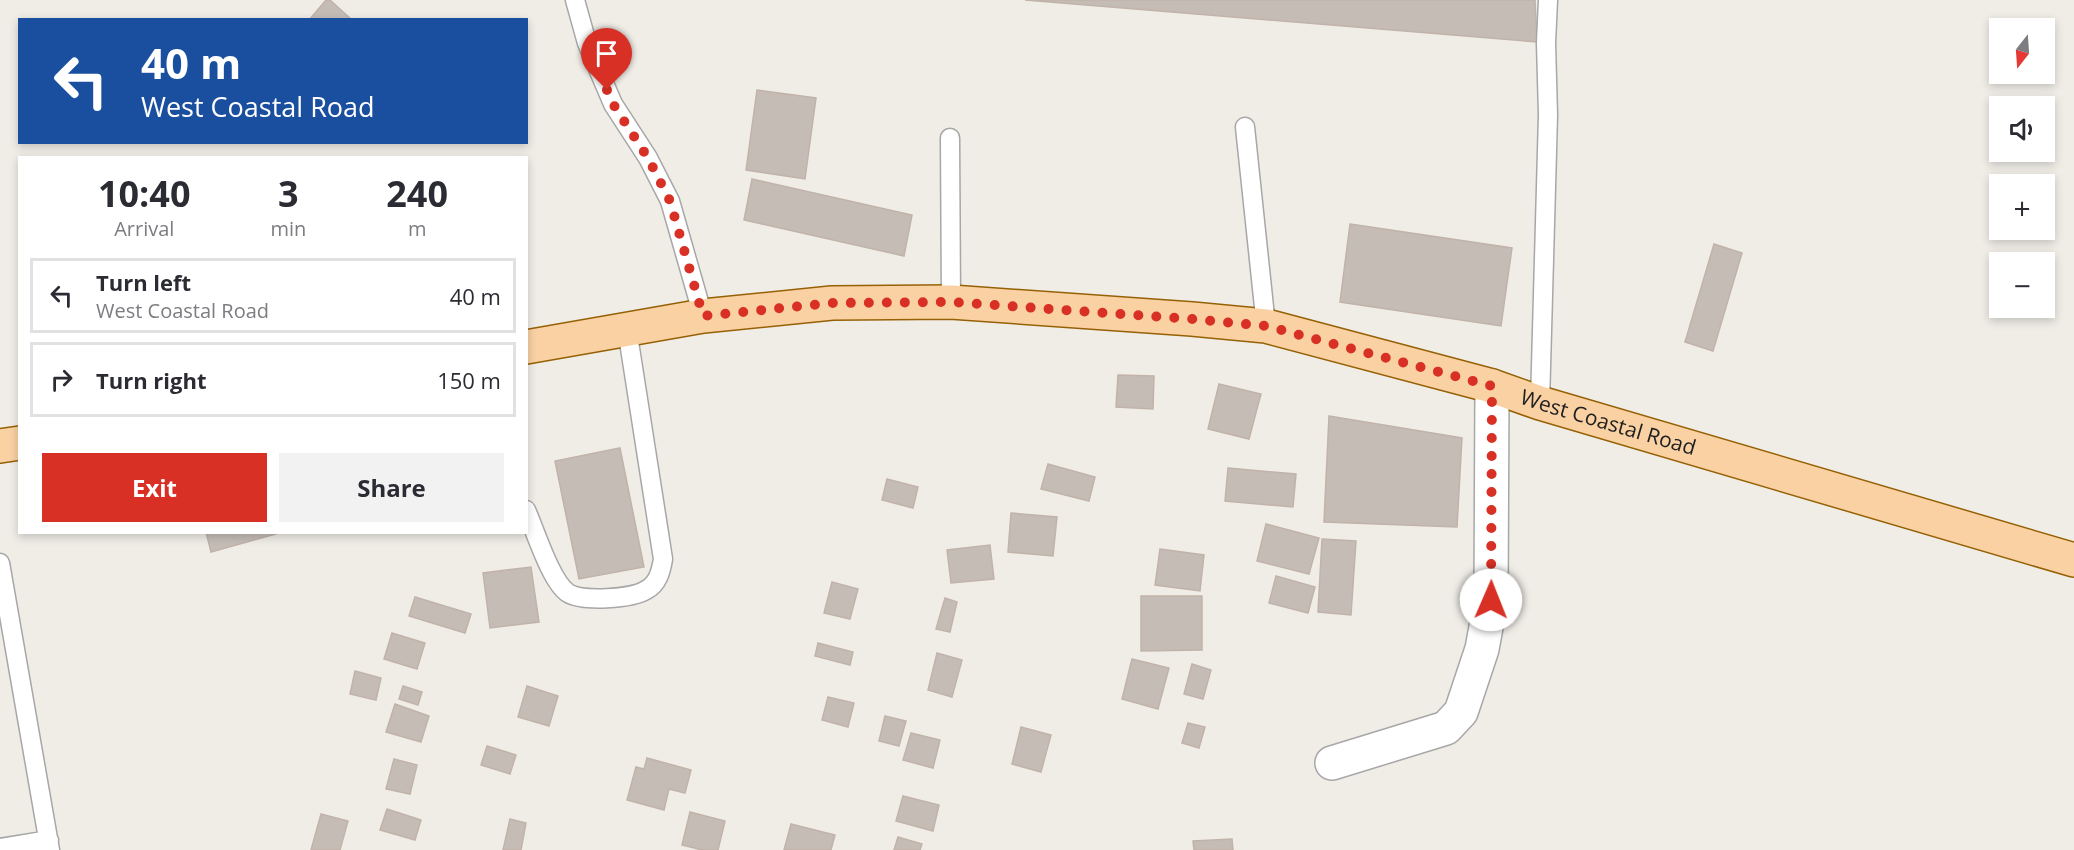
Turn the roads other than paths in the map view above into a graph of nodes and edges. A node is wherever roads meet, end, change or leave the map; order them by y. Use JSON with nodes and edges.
{"nodes":[{"id":1,"x":575,"y":0,"type":"edge"},
{"id":2,"x":1548,"y":0,"type":"edge"},
{"id":3,"x":1245,"y":127,"type":"dead end"},
{"id":4,"x":950,"y":138,"type":"dead end"},
{"id":5,"x":951,"y":302,"type":"junction"},
{"id":6,"x":703,"y":316,"type":"junction"},
{"id":7,"x":1266,"y":326,"type":"junction"},
{"id":8,"x":627,"y":329,"type":"junction"},
{"id":9,"x":528,"y":347,"type":"edge"},
{"id":10,"x":1492,"y":386,"type":"junction"},
{"id":11,"x":1540,"y":403,"type":"junction"},
{"id":12,"x":18,"y":442,"type":"edge"},
{"id":13,"x":0,"y":446,"type":"edge"},
{"id":14,"x":528,"y":515,"type":"edge"},
{"id":15,"x":2074,"y":560,"type":"edge"},
{"id":16,"x":0,"y":563,"type":"edge"},
{"id":17,"x":1332,"y":763,"type":"dead end"},
{"id":18,"x":49,"y":845,"type":"edge"},
{"id":19,"x":0,"y":848,"type":"edge"}],
"edges":[{"from":1,"to":6,"type":"lane"},
{"from":2,"to":11,"type":"lane"},
{"from":3,"to":7,"type":"lane"},
{"from":4,"to":5,"type":"lane"},
{"from":5,"to":6,"type":"main road","name":"West Coastal Road"},
{"from":5,"to":7,"type":"main road","name":"West Coastal Road"},
{"from":6,"to":8,"type":"main road","name":"West Coastal Road"},
{"from":7,"to":10,"type":"main road","name":"West Coastal Road"},
{"from":8,"to":9,"type":"main road","name":"West Coastal Road"},
{"from":8,"to":14,"type":"lane"},
{"from":10,"to":11,"type":"main road","name":"West Coastal Road"},
{"from":10,"to":17,"type":"street"},
{"from":11,"to":15,"type":"main road","name":"West Coastal Road"},
{"from":12,"to":13,"type":"main road"},
{"from":16,"to":18,"type":"lane"},
{"from":18,"to":19,"type":"lane"}]}
